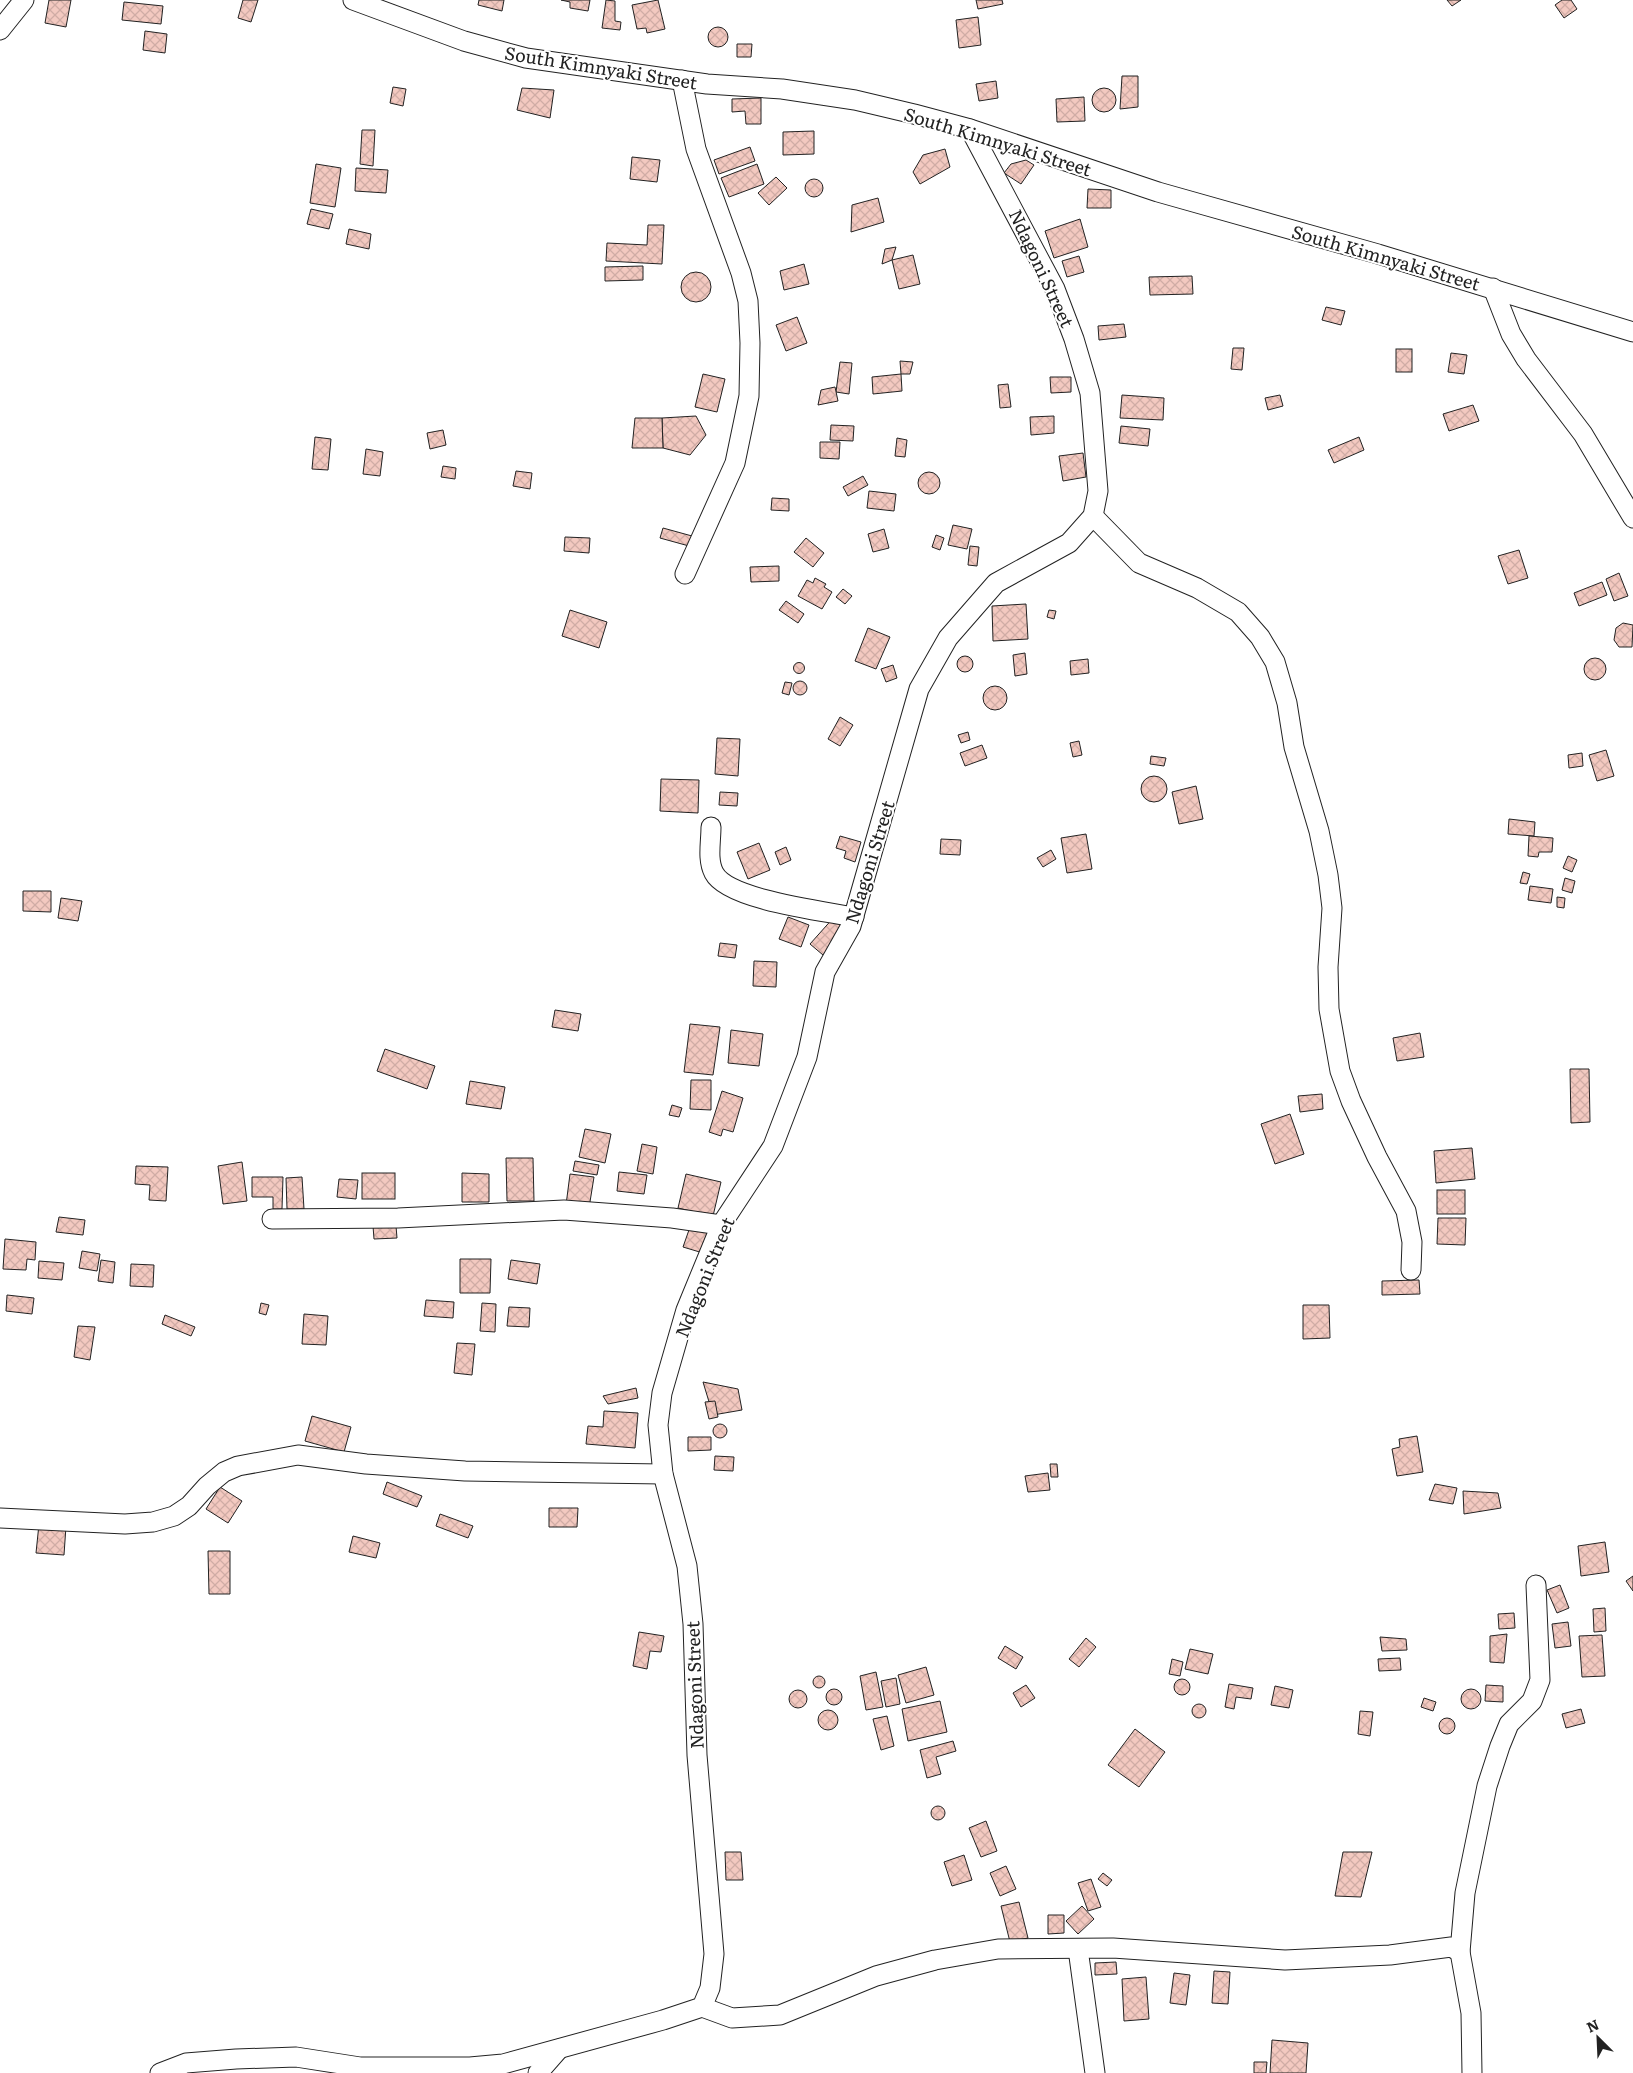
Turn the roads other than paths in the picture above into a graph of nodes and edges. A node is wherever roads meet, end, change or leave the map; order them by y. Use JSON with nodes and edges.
{"nodes":[{"id":1,"x":24,"y":0,"type":"edge"},
{"id":2,"x":353,"y":0,"type":"edge"},
{"id":3,"x":0,"y":30,"type":"edge"},
{"id":4,"x":682,"y":80,"type":"junction"},
{"id":5,"x":970,"y":129,"type":"junction"},
{"id":6,"x":1493,"y":288,"type":"junction"},
{"id":7,"x":1633,"y":332,"type":"edge"},
{"id":8,"x":1093,"y":516,"type":"junction"},
{"id":9,"x":1633,"y":518,"type":"edge"},
{"id":10,"x":685,"y":574,"type":"dead end"},
{"id":11,"x":711,"y":827,"type":"dead end"},
{"id":12,"x":854,"y":917,"type":"junction"},
{"id":13,"x":272,"y":1219,"type":"dead end"},
{"id":14,"x":721,"y":1225,"type":"junction"},
{"id":15,"x":1411,"y":1270,"type":"dead end"},
{"id":16,"x":663,"y":1474,"type":"junction"},
{"id":17,"x":0,"y":1518,"type":"edge"},
{"id":18,"x":1536,"y":1585,"type":"dead end"},
{"id":19,"x":1078,"y":1949,"type":"junction"},
{"id":20,"x":1460,"y":1952,"type":"junction"},
{"id":21,"x":702,"y":2007,"type":"junction"},
{"id":22,"x":559,"y":2049,"type":"junction"},
{"id":23,"x":160,"y":2073,"type":"edge"},
{"id":24,"x":538,"y":2073,"type":"edge"},
{"id":25,"x":1096,"y":2073,"type":"edge"},
{"id":26,"x":1472,"y":2073,"type":"edge"}],
"edges":[{"from":1,"to":3,"type":"street"},
{"from":2,"to":4,"type":"street","name":"South Kimnyaki Street"},
{"from":4,"to":5,"type":"street","name":"South Kimnyaki Street"},
{"from":4,"to":10,"type":"street"},
{"from":5,"to":6,"type":"street","name":"South Kimnyaki Street"},
{"from":5,"to":8,"type":"street","name":"Ndagoni Street"},
{"from":6,"to":7,"type":"street","name":"South Kimnyaki Street"},
{"from":6,"to":9,"type":"street"},
{"from":8,"to":12,"type":"street","name":"Ndagoni Street"},
{"from":8,"to":15,"type":"street"},
{"from":11,"to":12,"type":"street"},
{"from":12,"to":14,"type":"street","name":"Ndagoni Street"},
{"from":13,"to":14,"type":"street"},
{"from":14,"to":16,"type":"street","name":"Ndagoni Street"},
{"from":16,"to":17,"type":"street"},
{"from":16,"to":21,"type":"street","name":"Ndagoni Street"},
{"from":18,"to":20,"type":"street"},
{"from":19,"to":20,"type":"street"},
{"from":19,"to":21,"type":"street"},
{"from":19,"to":25,"type":"street"},
{"from":20,"to":26,"type":"street"},
{"from":21,"to":22,"type":"street"},
{"from":22,"to":23,"type":"street"},
{"from":22,"to":24,"type":"street"}]}
